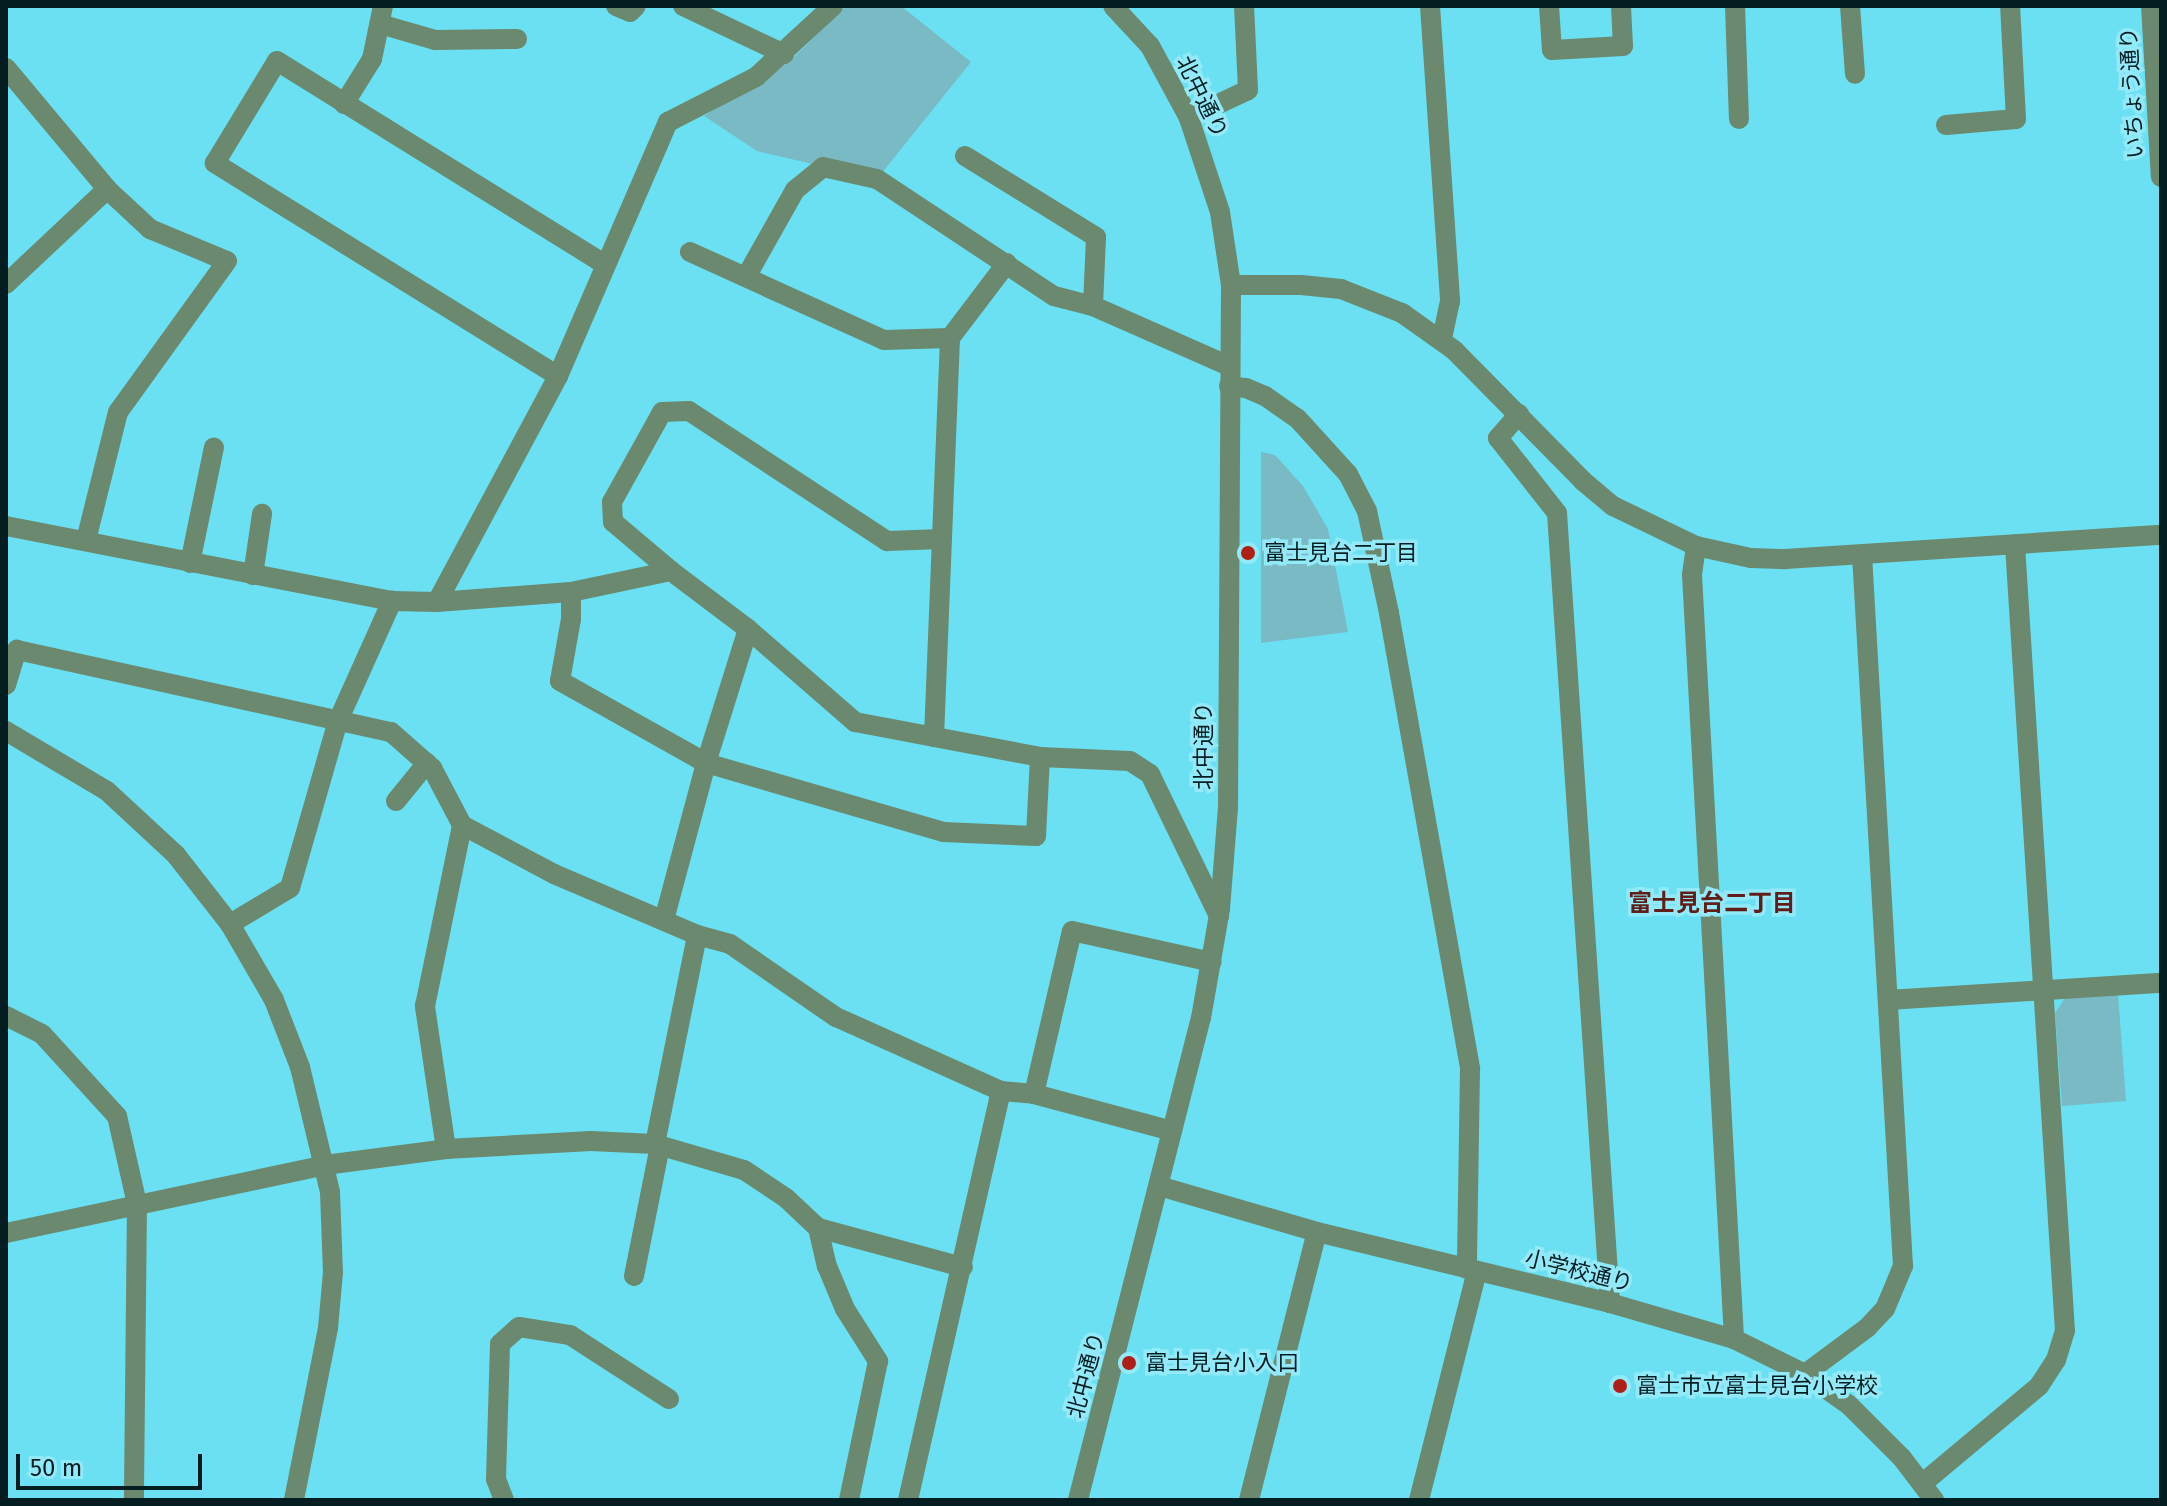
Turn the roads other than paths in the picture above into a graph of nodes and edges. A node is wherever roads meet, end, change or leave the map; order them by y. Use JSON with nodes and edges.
{"nodes":[{"id":1,"x":616,"y":6,"type":"edge"},
{"id":2,"x":636,"y":6,"type":"edge"},
{"id":3,"x":683,"y":6,"type":"edge"},
{"id":4,"x":833,"y":6,"type":"edge"},
{"id":5,"x":1113,"y":6,"type":"edge"},
{"id":6,"x":1244,"y":6,"type":"edge"},
{"id":7,"x":1430,"y":6,"type":"edge"},
{"id":8,"x":1549,"y":6,"type":"edge"},
{"id":9,"x":1621,"y":6,"type":"edge"},
{"id":10,"x":1735,"y":6,"type":"edge"},
{"id":11,"x":1850,"y":6,"type":"edge"},
{"id":12,"x":2010,"y":6,"type":"edge"},
{"id":13,"x":2151,"y":6,"type":"edge"},
{"id":14,"x":382,"y":15,"type":"edge"},
{"id":15,"x":517,"y":39,"type":"dead end"},
{"id":16,"x":784,"y":54,"type":"junction"},
{"id":17,"x":6,"y":68,"type":"edge"},
{"id":18,"x":1855,"y":74,"type":"dead end"},
{"id":19,"x":344,"y":104,"type":"junction"},
{"id":20,"x":1189,"y":118,"type":"junction"},
{"id":21,"x":1739,"y":119,"type":"dead end"},
{"id":22,"x":1946,"y":125,"type":"dead end"},
{"id":23,"x":965,"y":156,"type":"dead end"},
{"id":24,"x":2161,"y":177,"type":"edge"},
{"id":25,"x":107,"y":189,"type":"junction"},
{"id":26,"x":690,"y":252,"type":"dead end"},
{"id":27,"x":1007,"y":263,"type":"junction"},
{"id":28,"x":604,"y":264,"type":"junction"},
{"id":29,"x":746,"y":277,"type":"junction"},
{"id":30,"x":7,"y":280,"type":"edge"},
{"id":31,"x":1231,"y":285,"type":"junction"},
{"id":32,"x":1093,"y":306,"type":"junction"},
{"id":33,"x":950,"y":338,"type":"junction"},
{"id":34,"x":1442,"y":339,"type":"junction"},
{"id":35,"x":558,"y":376,"type":"junction"},
{"id":36,"x":1229,"y":376,"type":"junction"},
{"id":37,"x":1519,"y":414,"type":"junction"},
{"id":38,"x":214,"y":447,"type":"dead end"},
{"id":39,"x":262,"y":514,"type":"dead end"},
{"id":40,"x":6,"y":526,"type":"edge"},
{"id":41,"x":2161,"y":535,"type":"edge"},
{"id":42,"x":942,"y":539,"type":"junction"},
{"id":43,"x":86,"y":540,"type":"junction"},
{"id":44,"x":2015,"y":545,"type":"junction"},
{"id":45,"x":1696,"y":546,"type":"junction"},
{"id":46,"x":1862,"y":556,"type":"junction"},
{"id":47,"x":190,"y":563,"type":"junction"},
{"id":48,"x":671,"y":571,"type":"junction"},
{"id":49,"x":253,"y":575,"type":"junction"},
{"id":50,"x":571,"y":592,"type":"junction"},
{"id":51,"x":392,"y":601,"type":"junction"},
{"id":52,"x":437,"y":602,"type":"junction"},
{"id":53,"x":748,"y":629,"type":"junction"},
{"id":54,"x":6,"y":685,"type":"edge"},
{"id":55,"x":338,"y":721,"type":"junction"},
{"id":56,"x":6,"y":731,"type":"edge"},
{"id":57,"x":934,"y":737,"type":"junction"},
{"id":58,"x":1040,"y":757,"type":"junction"},
{"id":59,"x":427,"y":763,"type":"junction"},
{"id":60,"x":706,"y":763,"type":"junction"},
{"id":61,"x":396,"y":801,"type":"dead end"},
{"id":62,"x":462,"y":825,"type":"junction"},
{"id":63,"x":1219,"y":916,"type":"junction"},
{"id":64,"x":664,"y":920,"type":"junction"},
{"id":65,"x":230,"y":924,"type":"junction"},
{"id":66,"x":697,"y":935,"type":"junction"},
{"id":67,"x":1212,"y":962,"type":"junction"},
{"id":68,"x":2161,"y":983,"type":"edge"},
{"id":69,"x":2044,"y":990,"type":"junction"},
{"id":70,"x":1888,"y":1000,"type":"junction"},
{"id":71,"x":6,"y":1016,"type":"edge"},
{"id":72,"x":1001,"y":1091,"type":"junction"},
{"id":73,"x":1034,"y":1094,"type":"junction"},
{"id":74,"x":1172,"y":1131,"type":"junction"},
{"id":75,"x":657,"y":1145,"type":"junction"},
{"id":76,"x":446,"y":1149,"type":"junction"},
{"id":77,"x":325,"y":1165,"type":"junction"},
{"id":78,"x":1159,"y":1186,"type":"junction"},
{"id":79,"x":137,"y":1204,"type":"junction"},
{"id":80,"x":818,"y":1228,"type":"junction"},
{"id":81,"x":1317,"y":1232,"type":"junction"},
{"id":82,"x":6,"y":1233,"type":"edge"},
{"id":83,"x":963,"y":1267,"type":"junction"},
{"id":84,"x":1472,"y":1270,"type":"junction"},
{"id":85,"x":634,"y":1276,"type":"dead end"},
{"id":86,"x":1610,"y":1303,"type":"junction"},
{"id":87,"x":1734,"y":1339,"type":"junction"},
{"id":88,"x":1805,"y":1374,"type":"junction"},
{"id":89,"x":669,"y":1399,"type":"dead end"},
{"id":90,"x":1928,"y":1492,"type":"edge"},
{"id":91,"x":134,"y":1500,"type":"edge"},
{"id":92,"x":294,"y":1500,"type":"edge"},
{"id":93,"x":504,"y":1500,"type":"edge"},
{"id":94,"x":849,"y":1500,"type":"edge"},
{"id":95,"x":908,"y":1500,"type":"edge"},
{"id":96,"x":1078,"y":1500,"type":"edge"},
{"id":97,"x":1249,"y":1500,"type":"edge"},
{"id":98,"x":1419,"y":1500,"type":"edge"}],
"edges":[{"from":1,"to":2,"type":"street"},
{"from":3,"to":16,"type":"street"},
{"from":4,"to":16,"type":"street"},
{"from":5,"to":20,"type":"street","name":"北中通り"},
{"from":6,"to":20,"type":"street"},
{"from":7,"to":34,"type":"street"},
{"from":8,"to":9,"type":"street"},
{"from":10,"to":21,"type":"street"},
{"from":11,"to":18,"type":"street"},
{"from":12,"to":22,"type":"street"},
{"from":13,"to":24,"type":"street","name":"いちょう通り"},
{"from":14,"to":15,"type":"street"},
{"from":14,"to":19,"type":"street"},
{"from":16,"to":28,"type":"street"},
{"from":17,"to":25,"type":"street"},
{"from":19,"to":28,"type":"street"},
{"from":19,"to":35,"type":"street"},
{"from":20,"to":31,"type":"street","name":"北中通り"},
{"from":23,"to":32,"type":"street"},
{"from":25,"to":30,"type":"street"},
{"from":25,"to":43,"type":"street"},
{"from":26,"to":29,"type":"street"},
{"from":27,"to":29,"type":"street"},
{"from":27,"to":32,"type":"street"},
{"from":27,"to":33,"type":"street"},
{"from":28,"to":35,"type":"street"},
{"from":29,"to":33,"type":"street"},
{"from":31,"to":34,"type":"street"},
{"from":31,"to":36,"type":"street","name":"北中通り"},
{"from":32,"to":36,"type":"street"},
{"from":33,"to":42,"type":"street"},
{"from":34,"to":37,"type":"street"},
{"from":35,"to":52,"type":"street"},
{"from":36,"to":63,"type":"street","name":"北中通り"},
{"from":36,"to":84,"type":"street"},
{"from":37,"to":45,"type":"street"},
{"from":37,"to":86,"type":"street"},
{"from":38,"to":47,"type":"street"},
{"from":39,"to":49,"type":"street"},
{"from":40,"to":43,"type":"street"},
{"from":41,"to":44,"type":"street"},
{"from":42,"to":48,"type":"street"},
{"from":42,"to":57,"type":"street"},
{"from":43,"to":47,"type":"street"},
{"from":44,"to":46,"type":"street"},
{"from":44,"to":69,"type":"street"},
{"from":45,"to":46,"type":"street"},
{"from":45,"to":87,"type":"street"},
{"from":46,"to":70,"type":"street"},
{"from":47,"to":49,"type":"street"},
{"from":48,"to":50,"type":"street"},
{"from":48,"to":53,"type":"street"},
{"from":49,"to":51,"type":"street"},
{"from":50,"to":52,"type":"street"},
{"from":50,"to":60,"type":"street"},
{"from":51,"to":52,"type":"street"},
{"from":51,"to":55,"type":"street"},
{"from":53,"to":57,"type":"street"},
{"from":53,"to":60,"type":"street"},
{"from":54,"to":55,"type":"street"},
{"from":55,"to":59,"type":"street"},
{"from":55,"to":65,"type":"street"},
{"from":56,"to":65,"type":"street"},
{"from":57,"to":58,"type":"street"},
{"from":58,"to":60,"type":"street"},
{"from":58,"to":63,"type":"street"},
{"from":59,"to":61,"type":"street"},
{"from":59,"to":62,"type":"street"},
{"from":60,"to":64,"type":"street"},
{"from":62,"to":64,"type":"street"},
{"from":62,"to":76,"type":"street"},
{"from":63,"to":67,"type":"street","name":"北中通り"},
{"from":64,"to":66,"type":"street"},
{"from":65,"to":77,"type":"street"},
{"from":66,"to":72,"type":"street"},
{"from":66,"to":75,"type":"street"},
{"from":67,"to":73,"type":"street"},
{"from":67,"to":74,"type":"street","name":"北中通り"},
{"from":68,"to":69,"type":"street"},
{"from":69,"to":70,"type":"street"},
{"from":69,"to":90,"type":"street"},
{"from":70,"to":88,"type":"street"},
{"from":71,"to":79,"type":"street"},
{"from":72,"to":73,"type":"street"},
{"from":72,"to":83,"type":"street"},
{"from":73,"to":74,"type":"street"},
{"from":74,"to":78,"type":"street","name":"北中通り"},
{"from":75,"to":76,"type":"street"},
{"from":75,"to":80,"type":"street"},
{"from":75,"to":85,"type":"street"},
{"from":76,"to":77,"type":"street"},
{"from":77,"to":79,"type":"street"},
{"from":77,"to":92,"type":"street"},
{"from":78,"to":81,"type":"street","name":"小学校通り"},
{"from":78,"to":96,"type":"street","name":"北中通り"},
{"from":79,"to":82,"type":"street"},
{"from":79,"to":91,"type":"street"},
{"from":80,"to":83,"type":"street"},
{"from":80,"to":94,"type":"street"},
{"from":81,"to":84,"type":"street","name":"小学校通り"},
{"from":81,"to":97,"type":"street"},
{"from":83,"to":95,"type":"street"},
{"from":84,"to":86,"type":"street","name":"小学校通り"},
{"from":84,"to":98,"type":"street"},
{"from":86,"to":87,"type":"street","name":"小学校通り"},
{"from":87,"to":88,"type":"street","name":"小学校通り"},
{"from":88,"to":90,"type":"street","name":"小学校通り"},
{"from":89,"to":93,"type":"street"}]}
